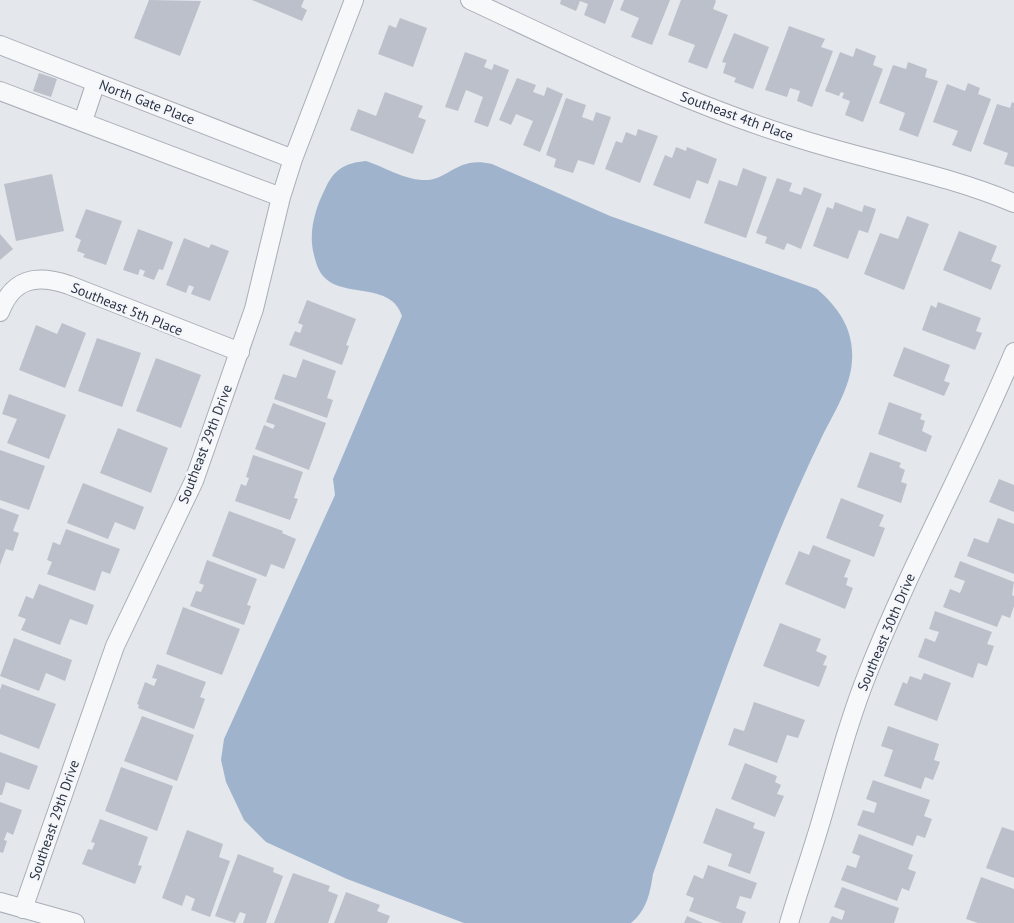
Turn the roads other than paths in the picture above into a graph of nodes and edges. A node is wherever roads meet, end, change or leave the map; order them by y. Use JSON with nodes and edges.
{"nodes":[{"id":1,"x":354,"y":0,"type":"edge"},
{"id":2,"x":470,"y":0,"type":"edge"},
{"id":3,"x":0,"y":45,"type":"edge"},
{"id":4,"x":96,"y":82,"type":"junction"},
{"id":5,"x":0,"y":91,"type":"edge"},
{"id":6,"x":82,"y":121,"type":"junction"},
{"id":7,"x":293,"y":159,"type":"junction"},
{"id":8,"x":281,"y":197,"type":"junction"},
{"id":9,"x":1014,"y":203,"type":"edge"},
{"id":10,"x":0,"y":312,"type":"edge"},
{"id":11,"x":240,"y":352,"type":"junction"},
{"id":12,"x":1014,"y":352,"type":"edge"},
{"id":13,"x":0,"y":902,"type":"edge"},
{"id":14,"x":23,"y":909,"type":"junction"},
{"id":15,"x":75,"y":923,"type":"edge"},
{"id":16,"x":789,"y":923,"type":"edge"}],
"edges":[{"from":1,"to":7,"type":"street","name":"Southeast 29th Drive"},
{"from":2,"to":9,"type":"street","name":"Southeast 4th Place"},
{"from":3,"to":4,"type":"street","name":"North Gate Place"},
{"from":4,"to":6,"type":"street"},
{"from":4,"to":7,"type":"street","name":"North Gate Place"},
{"from":5,"to":6,"type":"street"},
{"from":6,"to":8,"type":"street"},
{"from":7,"to":8,"type":"street","name":"Southeast 29th Drive"},
{"from":8,"to":11,"type":"street","name":"Southeast 29th Drive"},
{"from":10,"to":11,"type":"street","name":"Southeast 5th Place"},
{"from":11,"to":14,"type":"street","name":"Southeast 29th Drive"},
{"from":12,"to":16,"type":"street","name":"Southeast 30th Drive"},
{"from":13,"to":14,"type":"street"},
{"from":14,"to":15,"type":"street"}]}
